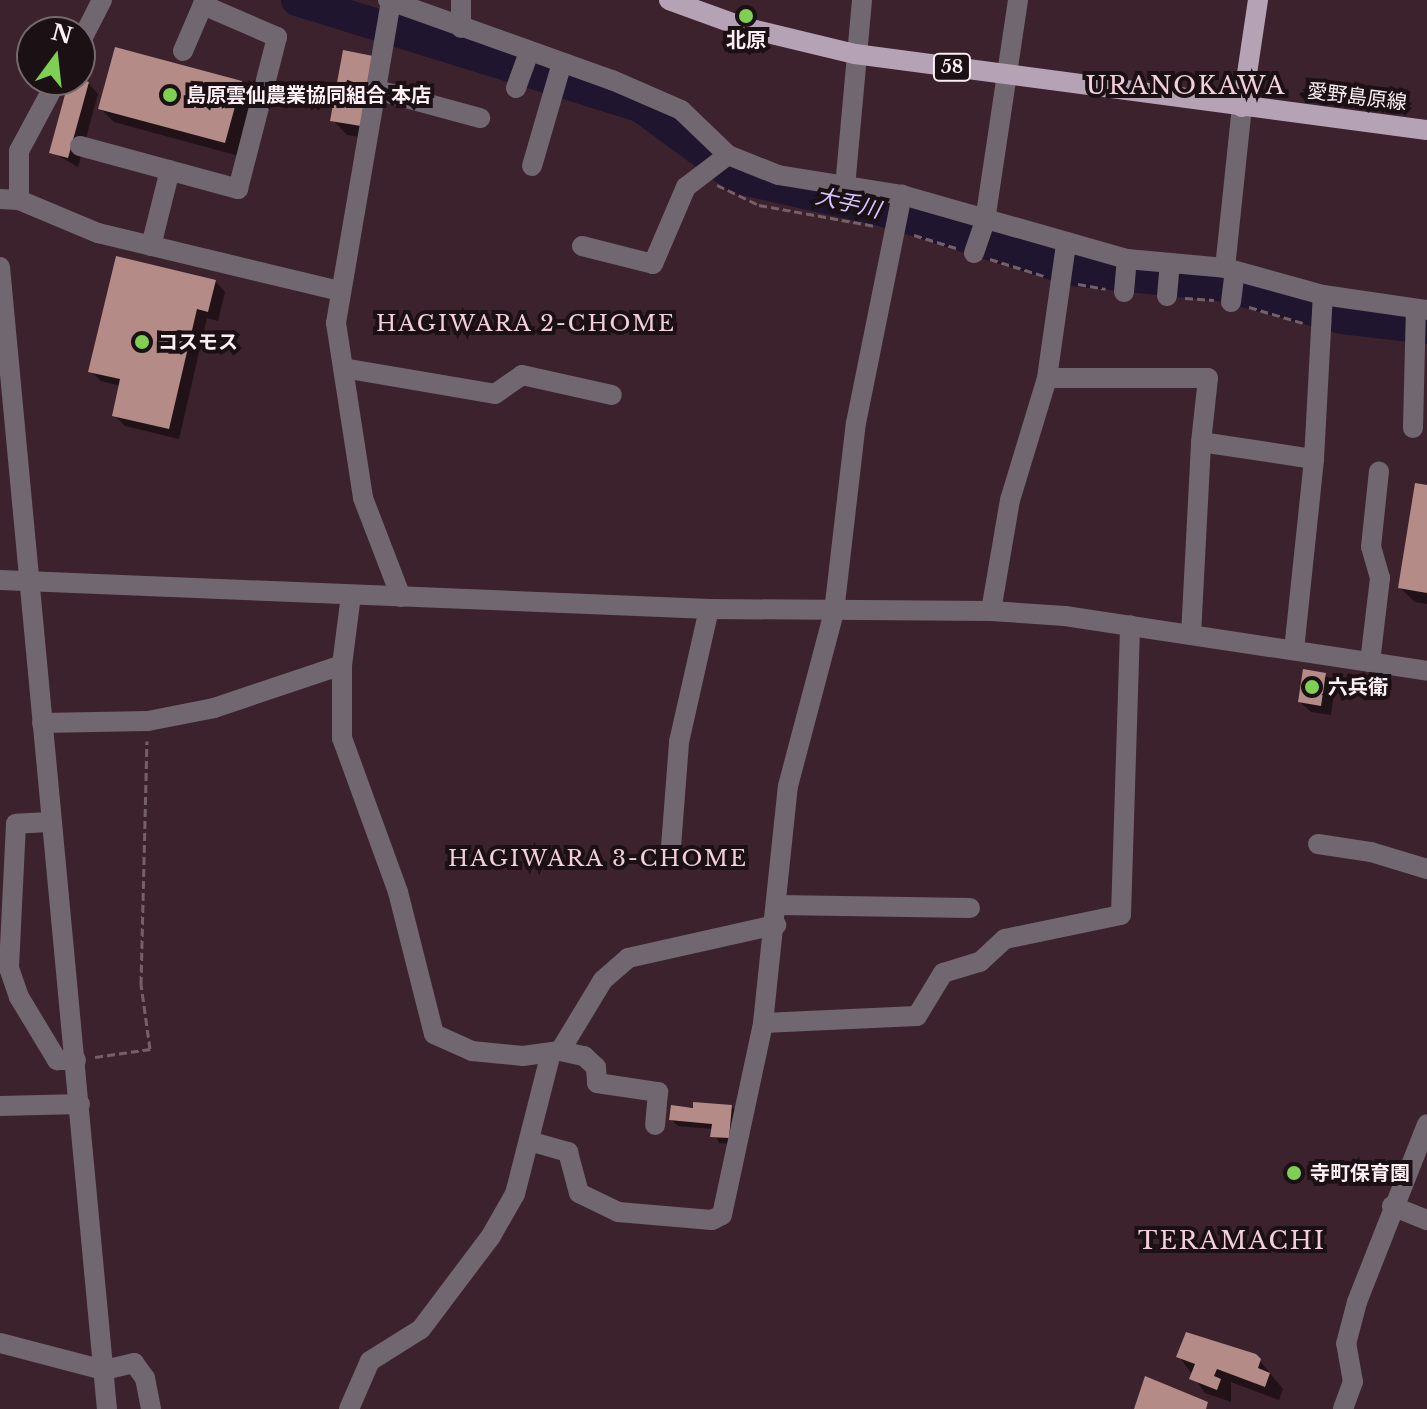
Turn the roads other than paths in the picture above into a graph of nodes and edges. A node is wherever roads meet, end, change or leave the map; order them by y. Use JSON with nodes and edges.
{"nodes":[{"id":1,"x":461,"y":0,"type":"edge"},
{"id":2,"x":669,"y":0,"type":"edge"},
{"id":3,"x":862,"y":0,"type":"edge"},
{"id":4,"x":1018,"y":0,"type":"edge"},
{"id":5,"x":1258,"y":0,"type":"edge"},
{"id":6,"x":204,"y":2,"type":"edge"},
{"id":7,"x":390,"y":3,"type":"edge"},
{"id":8,"x":461,"y":28,"type":"junction"},
{"id":9,"x":183,"y":51,"type":"dead end"},
{"id":10,"x":855,"y":54,"type":"junction"},
{"id":11,"x":527,"y":56,"type":"junction"},
{"id":12,"x":561,"y":67,"type":"junction"},
{"id":13,"x":1007,"y":75,"type":"junction"},
{"id":14,"x":517,"y":86,"type":"dead end"},
{"id":15,"x":377,"y":90,"type":"junction"},
{"id":16,"x":48,"y":96,"type":"edge"},
{"id":17,"x":1242,"y":107,"type":"junction"},
{"id":18,"x":480,"y":118,"type":"dead end"},
{"id":19,"x":1427,"y":130,"type":"edge"},
{"id":20,"x":80,"y":146,"type":"dead end"},
{"id":21,"x":726,"y":156,"type":"junction"},
{"id":22,"x":532,"y":166,"type":"dead end"},
{"id":23,"x":170,"y":170,"type":"junction"},
{"id":24,"x":845,"y":187,"type":"junction"},
{"id":25,"x":902,"y":198,"type":"junction"},
{"id":26,"x":10,"y":199,"type":"edge"},
{"id":27,"x":984,"y":225,"type":"junction"},
{"id":28,"x":151,"y":246,"type":"junction"},
{"id":29,"x":582,"y":246,"type":"dead end"},
{"id":30,"x":1065,"y":249,"type":"junction"},
{"id":31,"x":975,"y":252,"type":"dead end"},
{"id":32,"x":1126,"y":261,"type":"junction"},
{"id":33,"x":0,"y":267,"type":"edge"},
{"id":34,"x":1170,"y":267,"type":"junction"},
{"id":35,"x":1231,"y":271,"type":"junction"},
{"id":36,"x":1124,"y":290,"type":"dead end"},
{"id":37,"x":340,"y":291,"type":"junction"},
{"id":38,"x":1167,"y":294,"type":"dead end"},
{"id":39,"x":1322,"y":298,"type":"junction"},
{"id":40,"x":1231,"y":301,"type":"road end"},
{"id":41,"x":1420,"y":311,"type":"edge"},
{"id":42,"x":343,"y":368,"type":"junction"},
{"id":43,"x":1047,"y":378,"type":"junction"},
{"id":44,"x":612,"y":395,"type":"dead end"},
{"id":45,"x":1413,"y":428,"type":"dead end"},
{"id":46,"x":1201,"y":442,"type":"junction"},
{"id":47,"x":1314,"y":459,"type":"junction"},
{"id":48,"x":21,"y":469,"type":"junction"},
{"id":49,"x":1379,"y":471,"type":"dead end"},
{"id":50,"x":0,"y":472,"type":"edge"},
{"id":51,"x":31,"y":579,"type":"junction"},
{"id":52,"x":0,"y":580,"type":"edge"},
{"id":53,"x":351,"y":595,"type":"junction"},
{"id":54,"x":401,"y":597,"type":"junction"},
{"id":55,"x":709,"y":609,"type":"junction"},
{"id":56,"x":991,"y":611,"type":"junction"},
{"id":57,"x":834,"y":612,"type":"junction"},
{"id":58,"x":1130,"y":625,"type":"junction"},
{"id":59,"x":1191,"y":635,"type":"junction"},
{"id":60,"x":1294,"y":650,"type":"junction"},
{"id":61,"x":1370,"y":662,"type":"junction"},
{"id":62,"x":342,"y":665,"type":"junction"},
{"id":63,"x":1427,"y":671,"type":"edge"},
{"id":64,"x":42,"y":723,"type":"junction"},
{"id":65,"x":49,"y":822,"type":"junction"},
{"id":66,"x":1318,"y":844,"type":"dead end"},
{"id":67,"x":670,"y":860,"type":"dead end"},
{"id":68,"x":1427,"y":869,"type":"edge"},
{"id":69,"x":6,"y":875,"type":"edge"},
{"id":70,"x":970,"y":908,"type":"dead end"},
{"id":71,"x":777,"y":915,"type":"junction"},
{"id":72,"x":763,"y":1023,"type":"junction"},
{"id":73,"x":556,"y":1052,"type":"junction"},
{"id":74,"x":76,"y":1060,"type":"junction"},
{"id":75,"x":80,"y":1104,"type":"junction"},
{"id":76,"x":0,"y":1106,"type":"edge"},
{"id":77,"x":1427,"y":1124,"type":"edge"},
{"id":78,"x":655,"y":1125,"type":"dead end"},
{"id":79,"x":529,"y":1141,"type":"junction"},
{"id":80,"x":1392,"y":1206,"type":"junction"},
{"id":81,"x":1427,"y":1220,"type":"edge"},
{"id":82,"x":0,"y":1343,"type":"edge"},
{"id":83,"x":104,"y":1370,"type":"junction"},
{"id":84,"x":107,"y":1409,"type":"edge"},
{"id":85,"x":151,"y":1409,"type":"edge"},
{"id":86,"x":349,"y":1409,"type":"edge"},
{"id":87,"x":1343,"y":1409,"type":"edge"}],
"edges":[{"from":1,"to":8,"type":"street"},
{"from":2,"to":10,"type":"main road","name":"愛野島原線","number":"58"},
{"from":3,"to":10,"type":"street"},
{"from":4,"to":13,"type":"street"},
{"from":5,"to":17,"type":"main road"},
{"from":6,"to":9,"type":"street"},
{"from":6,"to":23,"type":"street"},
{"from":7,"to":8,"type":"street"},
{"from":7,"to":15,"type":"street"},
{"from":8,"to":11,"type":"street"},
{"from":10,"to":13,"type":"main road","name":"愛野島原線","number":"58"},
{"from":10,"to":24,"type":"street"},
{"from":11,"to":12,"type":"street"},
{"from":11,"to":14,"type":"street"},
{"from":12,"to":21,"type":"street"},
{"from":12,"to":22,"type":"street"},
{"from":13,"to":17,"type":"main road","name":"愛野島原線","number":"58"},
{"from":13,"to":27,"type":"street"},
{"from":15,"to":18,"type":"street"},
{"from":15,"to":37,"type":"street"},
{"from":16,"to":26,"type":"street"},
{"from":17,"to":19,"type":"main road","name":"愛野島原線","number":"58"},
{"from":17,"to":35,"type":"street"},
{"from":20,"to":23,"type":"street"},
{"from":21,"to":24,"type":"street"},
{"from":21,"to":29,"type":"street"},
{"from":23,"to":28,"type":"street"},
{"from":24,"to":25,"type":"street"},
{"from":25,"to":27,"type":"street"},
{"from":25,"to":57,"type":"street"},
{"from":26,"to":28,"type":"street"},
{"from":27,"to":30,"type":"street"},
{"from":27,"to":31,"type":"street"},
{"from":28,"to":37,"type":"street"},
{"from":30,"to":32,"type":"street"},
{"from":30,"to":43,"type":"street"},
{"from":32,"to":34,"type":"street"},
{"from":32,"to":36,"type":"street"},
{"from":33,"to":48,"type":"street"},
{"from":34,"to":35,"type":"street"},
{"from":34,"to":38,"type":"street"},
{"from":35,"to":39,"type":"street"},
{"from":35,"to":40,"type":"street"},
{"from":37,"to":42,"type":"street"},
{"from":39,"to":41,"type":"street"},
{"from":39,"to":47,"type":"street"},
{"from":41,"to":45,"type":"street"},
{"from":42,"to":44,"type":"street"},
{"from":42,"to":54,"type":"street"},
{"from":43,"to":46,"type":"street"},
{"from":43,"to":56,"type":"street"},
{"from":46,"to":47,"type":"street"},
{"from":46,"to":59,"type":"street"},
{"from":47,"to":60,"type":"street"},
{"from":48,"to":50,"type":"street"},
{"from":48,"to":51,"type":"street"},
{"from":49,"to":61,"type":"street"},
{"from":51,"to":52,"type":"street"},
{"from":51,"to":53,"type":"street"},
{"from":51,"to":64,"type":"street"},
{"from":53,"to":54,"type":"street"},
{"from":53,"to":62,"type":"street"},
{"from":54,"to":55,"type":"street"},
{"from":55,"to":57,"type":"street"},
{"from":55,"to":67,"type":"street"},
{"from":56,"to":57,"type":"street"},
{"from":56,"to":58,"type":"street"},
{"from":57,"to":71,"type":"street"},
{"from":58,"to":59,"type":"street"},
{"from":58,"to":72,"type":"street"},
{"from":59,"to":60,"type":"street"},
{"from":60,"to":61,"type":"street"},
{"from":61,"to":63,"type":"street"},
{"from":62,"to":64,"type":"street"},
{"from":62,"to":73,"type":"street"},
{"from":64,"to":65,"type":"street"},
{"from":65,"to":69,"type":"street"},
{"from":65,"to":74,"type":"street"},
{"from":66,"to":68,"type":"street"},
{"from":69,"to":74,"type":"street"},
{"from":70,"to":71,"type":"street"},
{"from":71,"to":72,"type":"street"},
{"from":71,"to":73,"type":"street"},
{"from":72,"to":79,"type":"street"},
{"from":73,"to":78,"type":"street"},
{"from":73,"to":79,"type":"street"},
{"from":74,"to":75,"type":"street"},
{"from":75,"to":76,"type":"street"},
{"from":75,"to":83,"type":"street"},
{"from":77,"to":80,"type":"street"},
{"from":79,"to":86,"type":"street"},
{"from":80,"to":81,"type":"street"},
{"from":80,"to":87,"type":"street"},
{"from":82,"to":83,"type":"street"},
{"from":83,"to":84,"type":"street"},
{"from":83,"to":85,"type":"street"}]}
